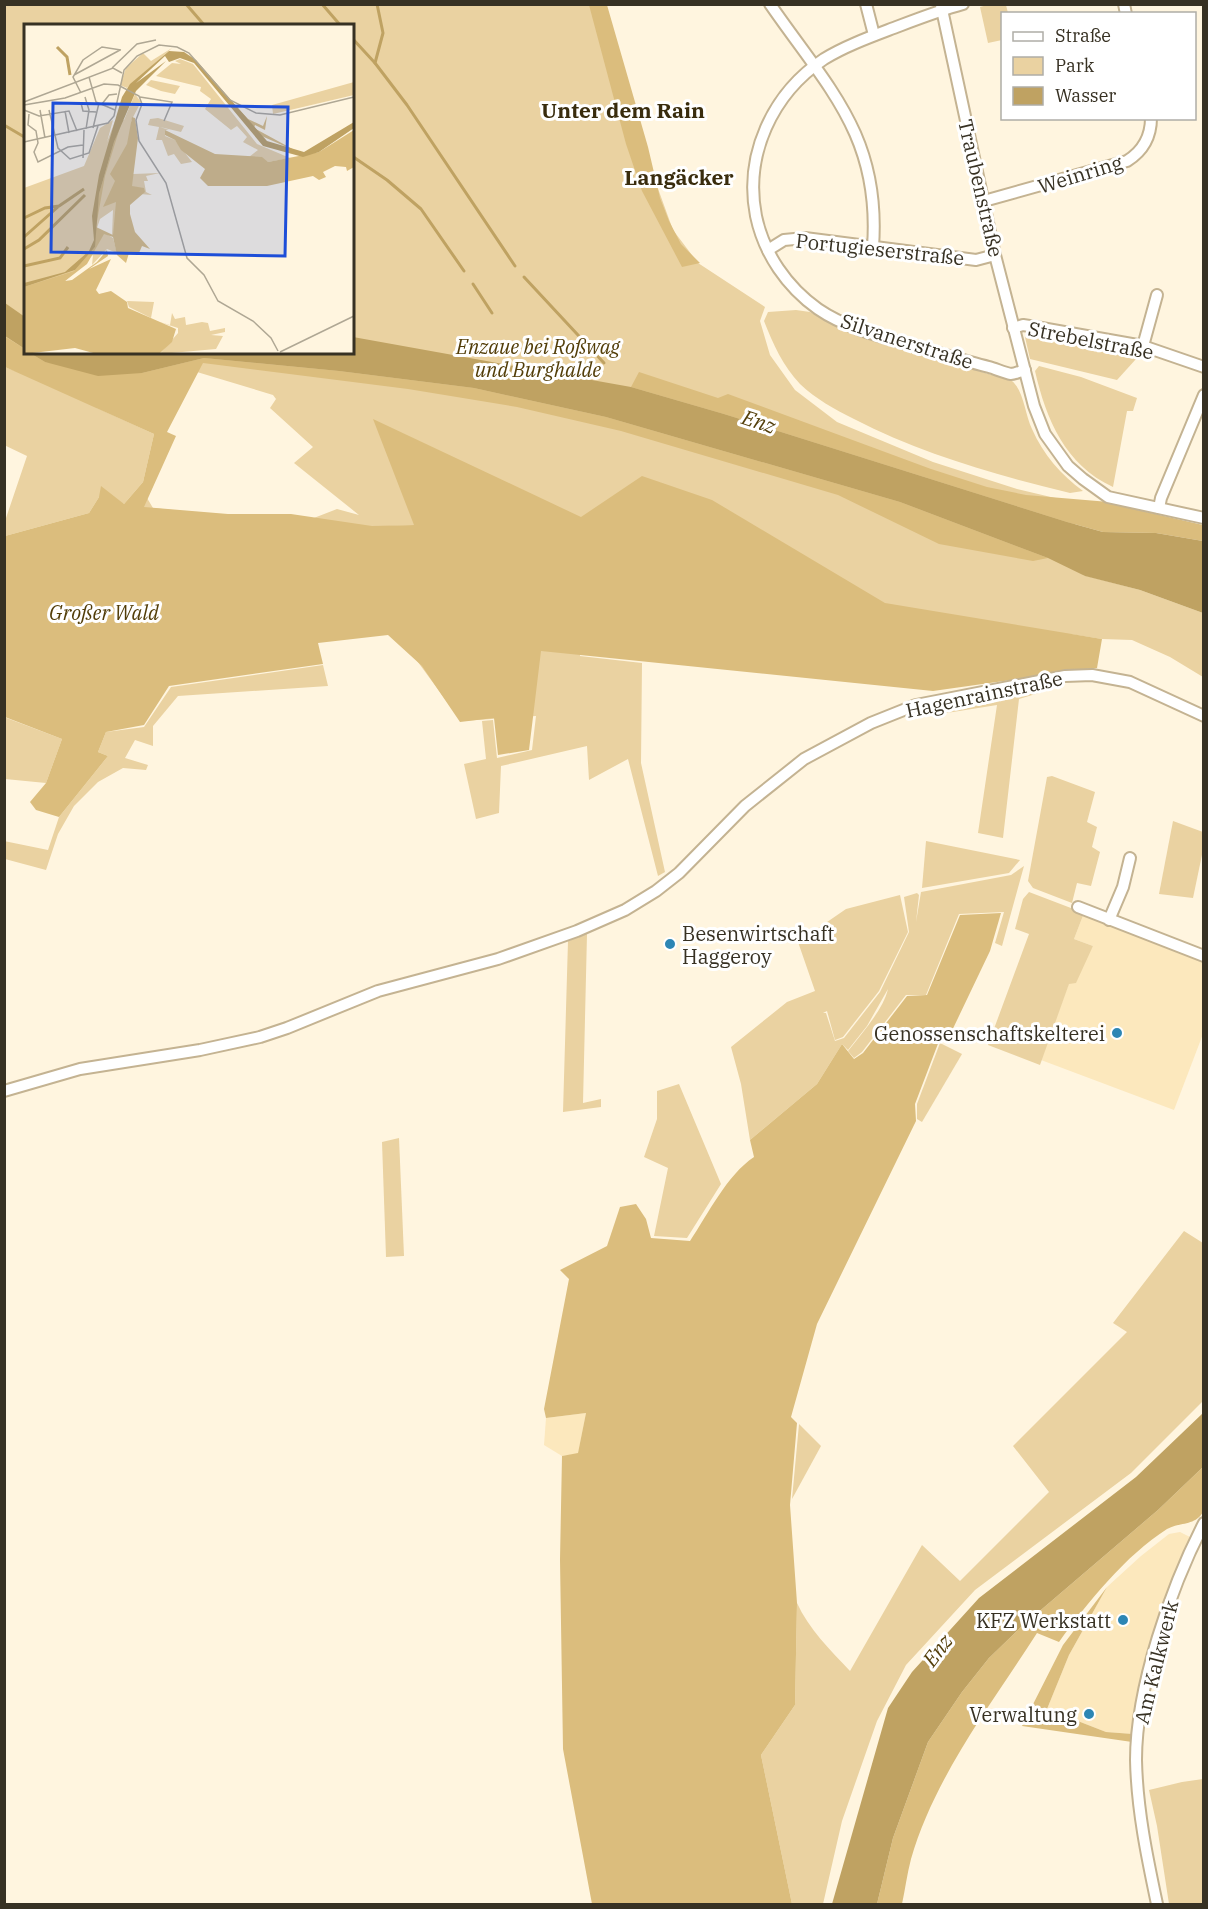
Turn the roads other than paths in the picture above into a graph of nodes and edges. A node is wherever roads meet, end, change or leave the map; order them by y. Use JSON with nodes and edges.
{"nodes":[{"id":1,"x":770,"y":4,"type":"edge"},
{"id":2,"x":866,"y":4,"type":"edge"},
{"id":3,"x":963,"y":4,"type":"edge"},
{"id":4,"x":941,"y":8,"type":"edge"},
{"id":5,"x":874,"y":35,"type":"junction"},
{"id":6,"x":815,"y":66,"type":"junction"},
{"id":7,"x":1151,"y":120,"type":"edge"},
{"id":8,"x":984,"y":201,"type":"junction"},
{"id":9,"x":873,"y":247,"type":"junction"},
{"id":10,"x":768,"y":250,"type":"junction"},
{"id":11,"x":996,"y":255,"type":"junction"},
{"id":12,"x":1157,"y":295,"type":"dead end"},
{"id":13,"x":1013,"y":328,"type":"junction"},
{"id":14,"x":1143,"y":346,"type":"junction"},
{"id":15,"x":1203,"y":367,"type":"edge"},
{"id":16,"x":1025,"y":370,"type":"junction"},
{"id":17,"x":1203,"y":395,"type":"edge"},
{"id":18,"x":1159,"y":508,"type":"junction"},
{"id":19,"x":1203,"y":518,"type":"edge"},
{"id":20,"x":1203,"y":716,"type":"edge"},
{"id":21,"x":1130,"y":858,"type":"dead end"},
{"id":22,"x":1078,"y":907,"type":"dead end"},
{"id":23,"x":1109,"y":920,"type":"junction"},
{"id":24,"x":1203,"y":956,"type":"edge"},
{"id":25,"x":4,"y":1092,"type":"edge"},
{"id":26,"x":1203,"y":1523,"type":"edge"},
{"id":27,"x":1156,"y":1905,"type":"edge"}],
"edges":[{"from":1,"to":6,"type":"street"},
{"from":2,"to":5,"type":"street"},
{"from":3,"to":4,"type":"street","name":"Silvanerstraße"},
{"from":4,"to":5,"type":"street","name":"Silvanerstraße"},
{"from":4,"to":8,"type":"street","name":"Traubenstraße"},
{"from":5,"to":6,"type":"street","name":"Silvanerstraße"},
{"from":6,"to":9,"type":"street"},
{"from":6,"to":10,"type":"street","name":"Silvanerstraße"},
{"from":7,"to":8,"type":"street","name":"Weinring"},
{"from":8,"to":11,"type":"street","name":"Traubenstraße"},
{"from":9,"to":10,"type":"street","name":"Portugieserstraße"},
{"from":9,"to":11,"type":"street","name":"Portugieserstraße"},
{"from":10,"to":16,"type":"street","name":"Silvanerstraße"},
{"from":11,"to":13,"type":"street","name":"Traubenstraße"},
{"from":12,"to":14,"type":"street"},
{"from":13,"to":14,"type":"street","name":"Strebelstraße"},
{"from":13,"to":16,"type":"street","name":"Traubenstraße"},
{"from":14,"to":15,"type":"street","name":"Strebelstraße"},
{"from":16,"to":18,"type":"street","name":"Traubenstraße"},
{"from":17,"to":18,"type":"street"},
{"from":18,"to":19,"type":"street","name":"Traubenstraße"},
{"from":20,"to":25,"type":"street","name":"Hagenrainstraße"},
{"from":21,"to":23,"type":"street"},
{"from":22,"to":23,"type":"street"},
{"from":23,"to":24,"type":"street"},
{"from":26,"to":27,"type":"street","name":"Am Kalkwerk"}]}
